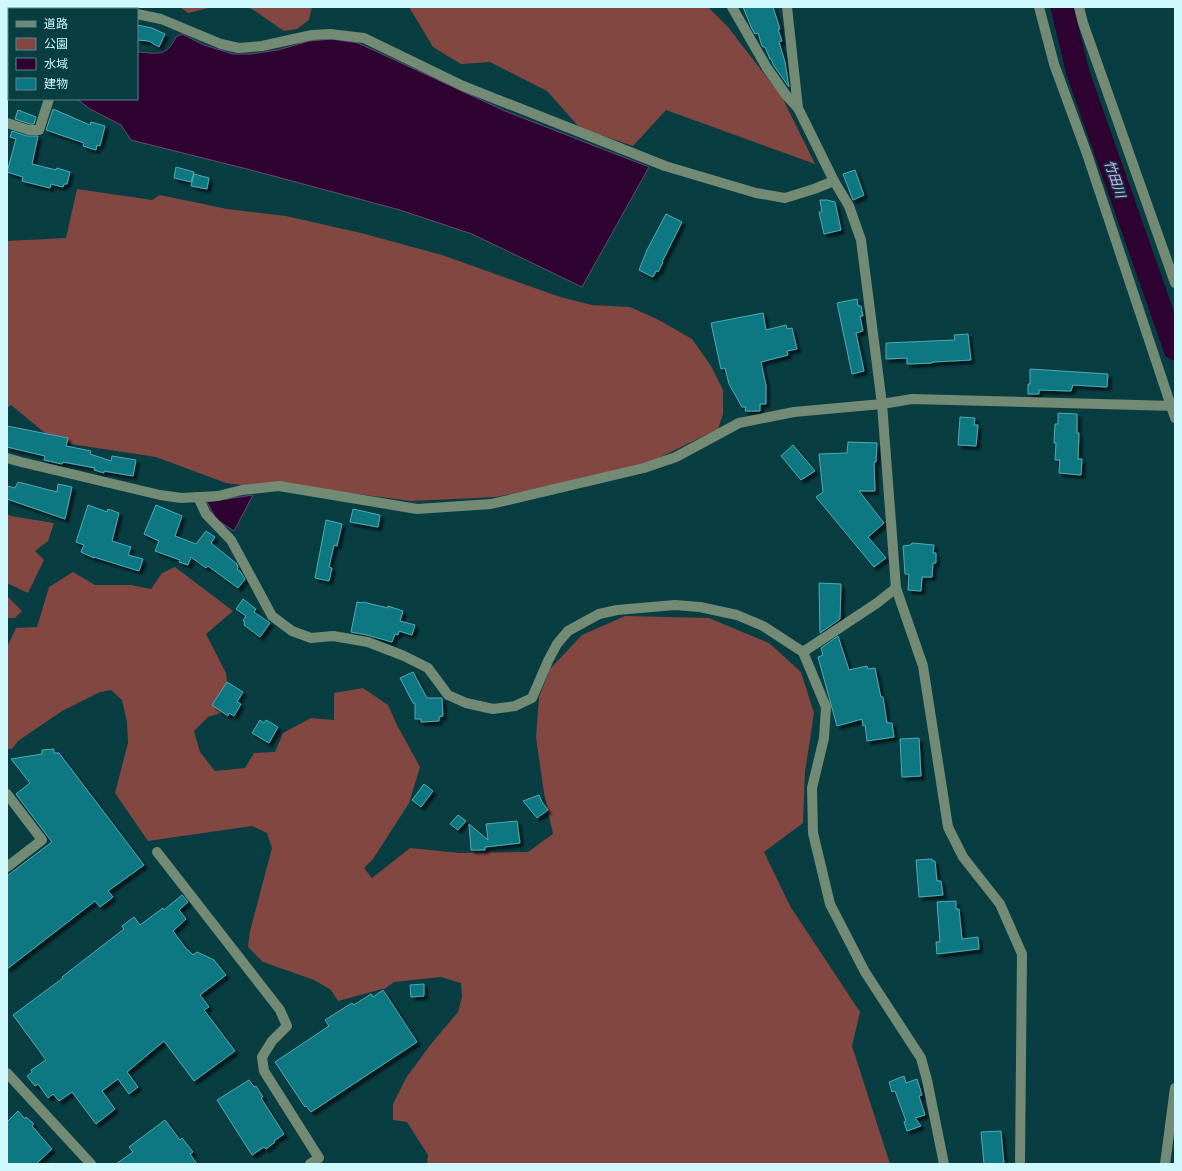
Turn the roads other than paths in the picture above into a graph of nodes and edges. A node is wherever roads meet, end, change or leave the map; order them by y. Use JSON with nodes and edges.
{"nodes":[{"id":1,"x":732,"y":7,"type":"edge"},
{"id":2,"x":787,"y":7,"type":"edge"},
{"id":3,"x":1039,"y":7,"type":"edge"},
{"id":4,"x":1079,"y":7,"type":"edge"},
{"id":5,"x":138,"y":14,"type":"edge"},
{"id":6,"x":49,"y":100,"type":"edge"},
{"id":7,"x":798,"y":108,"type":"junction"},
{"id":8,"x":7,"y":123,"type":"edge"},
{"id":9,"x":834,"y":181,"type":"junction"},
{"id":10,"x":1175,"y":284,"type":"edge"},
{"id":11,"x":882,"y":404,"type":"junction"},
{"id":12,"x":1173,"y":407,"type":"edge"},
{"id":13,"x":1175,"y":418,"type":"edge"},
{"id":14,"x":7,"y":458,"type":"edge"},
{"id":15,"x":198,"y":497,"type":"junction"},
{"id":16,"x":896,"y":588,"type":"junction"},
{"id":17,"x":804,"y":652,"type":"junction"},
{"id":18,"x":7,"y":794,"type":"edge"},
{"id":19,"x":158,"y":852,"type":"dead end"},
{"id":20,"x":7,"y":867,"type":"edge"},
{"id":21,"x":7,"y":1073,"type":"edge"},
{"id":22,"x":1175,"y":1088,"type":"edge"},
{"id":23,"x":91,"y":1164,"type":"edge"},
{"id":24,"x":310,"y":1164,"type":"edge"},
{"id":25,"x":944,"y":1164,"type":"edge"},
{"id":26,"x":1020,"y":1164,"type":"edge"},
{"id":27,"x":1165,"y":1164,"type":"edge"}],
"edges":[{"from":1,"to":7,"type":"street"},
{"from":2,"to":7,"type":"street"},
{"from":3,"to":12,"type":"street"},
{"from":4,"to":10,"type":"street"},
{"from":5,"to":9,"type":"street"},
{"from":6,"to":8,"type":"street"},
{"from":7,"to":9,"type":"street"},
{"from":9,"to":11,"type":"street"},
{"from":11,"to":12,"type":"street"},
{"from":11,"to":15,"type":"street"},
{"from":11,"to":16,"type":"street"},
{"from":12,"to":13,"type":"street"},
{"from":14,"to":15,"type":"street"},
{"from":15,"to":17,"type":"street"},
{"from":16,"to":17,"type":"street"},
{"from":16,"to":26,"type":"street"},
{"from":17,"to":25,"type":"street"},
{"from":18,"to":20,"type":"street"},
{"from":19,"to":24,"type":"street"},
{"from":21,"to":23,"type":"street"},
{"from":22,"to":27,"type":"street"}]}
